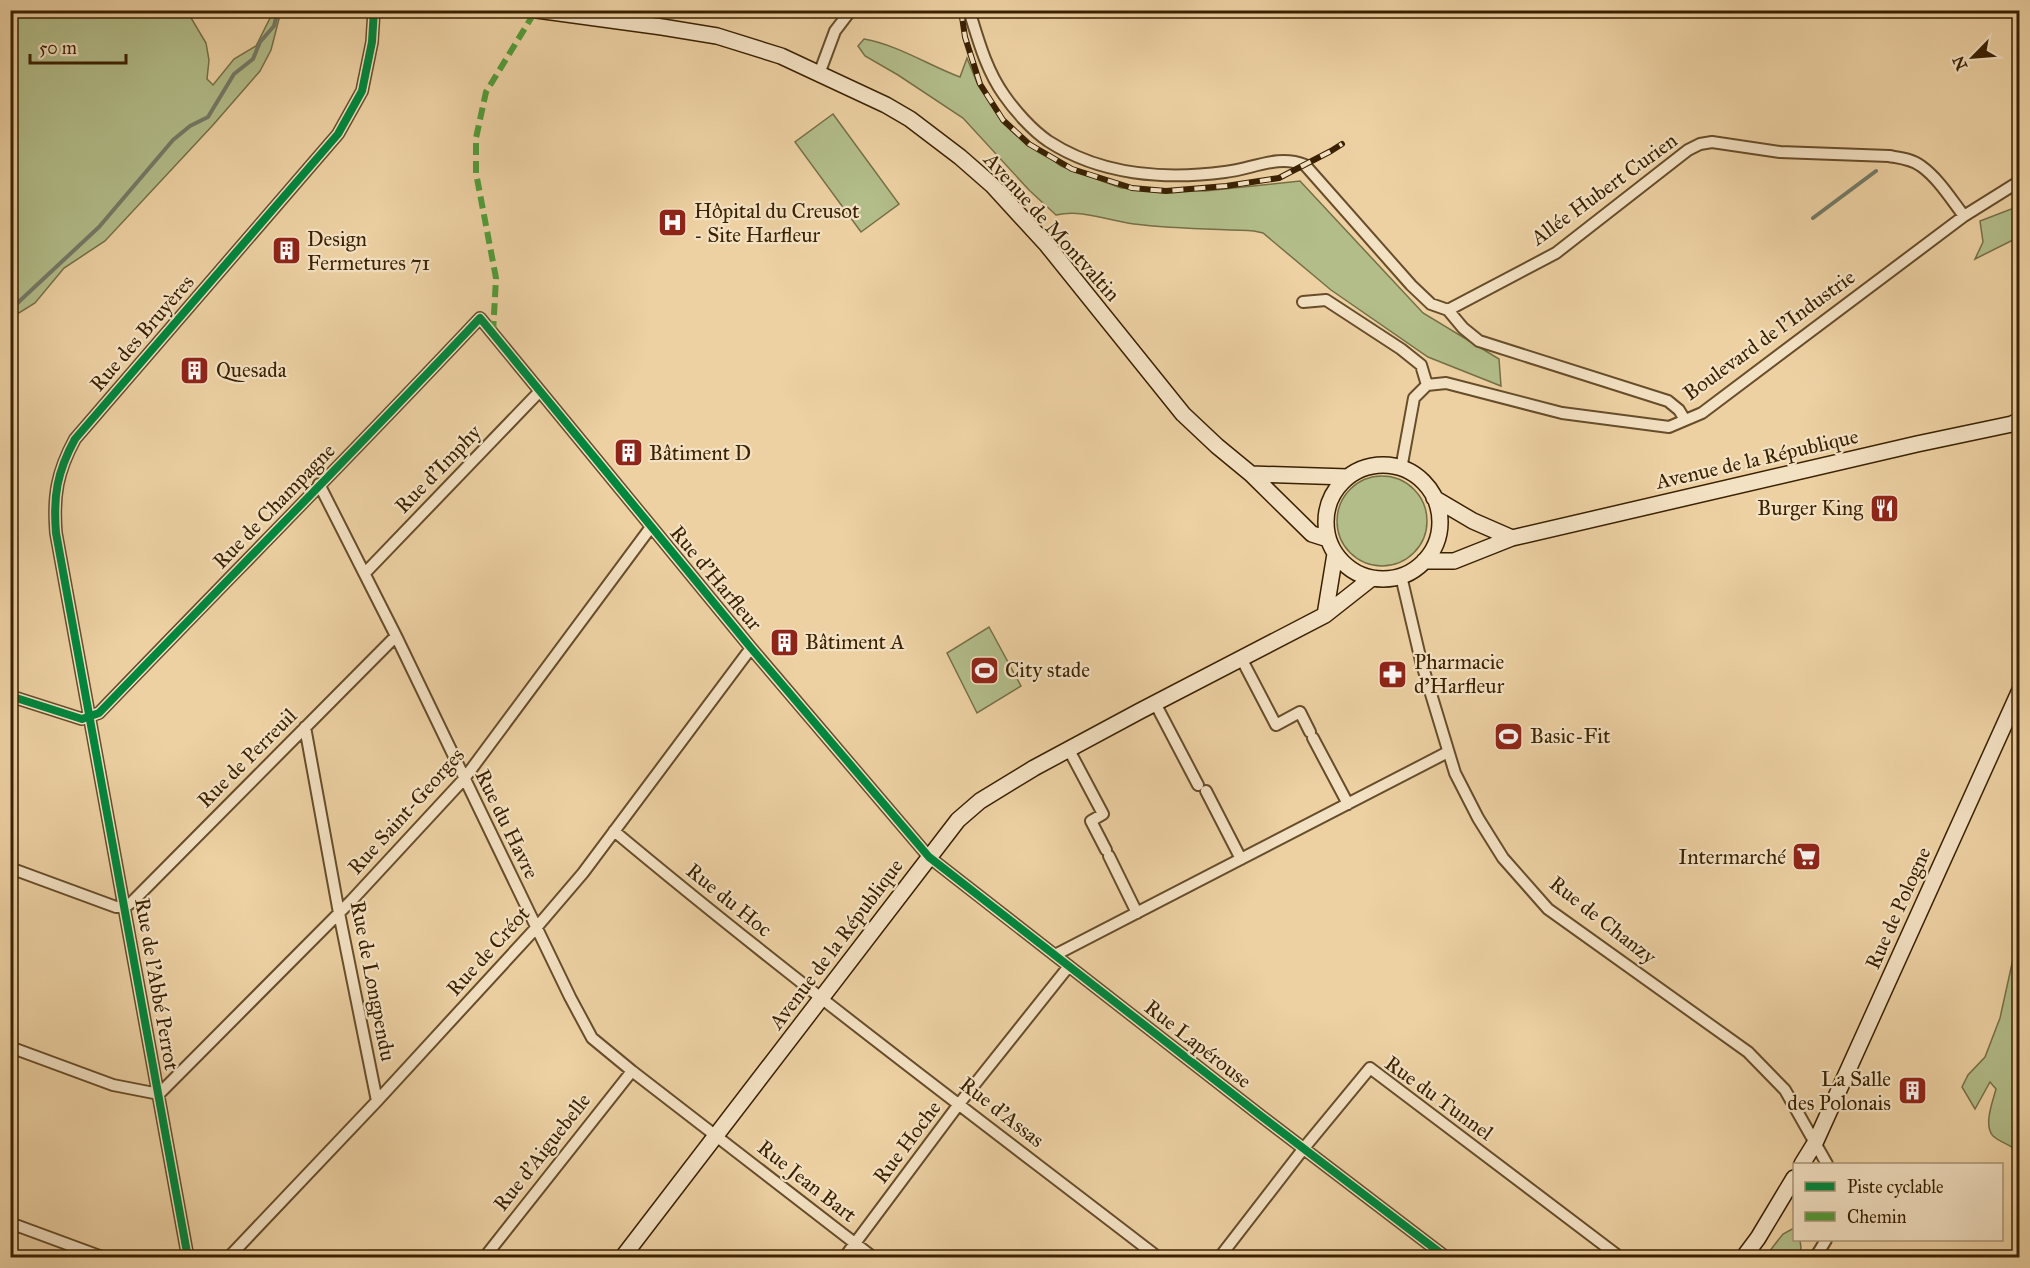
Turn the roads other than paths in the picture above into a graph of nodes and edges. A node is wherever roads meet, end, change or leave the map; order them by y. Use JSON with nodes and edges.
{"nodes":[{"id":1,"x":374,"y":10,"type":"edge"},
{"id":2,"x":537,"y":10,"type":"edge"},
{"id":3,"x":850,"y":10,"type":"edge"},
{"id":4,"x":969,"y":10,"type":"edge"},
{"id":5,"x":819,"y":74,"type":"junction"},
{"id":6,"x":2019,"y":182,"type":"edge"},
{"id":7,"x":1964,"y":216,"type":"junction"},
{"id":8,"x":1303,"y":302,"type":"dead end"},
{"id":9,"x":1448,"y":310,"type":"junction"},
{"id":10,"x":480,"y":318,"type":"joint"},
{"id":11,"x":1427,"y":385,"type":"junction"},
{"id":12,"x":540,"y":391,"type":"junction"},
{"id":13,"x":1684,"y":420,"type":"junction"},
{"id":14,"x":2017,"y":424,"type":"edge"},
{"id":15,"x":1401,"y":469,"type":"junction"},
{"id":16,"x":1251,"y":474,"type":"junction"},
{"id":17,"x":1348,"y":477,"type":"junction"},
{"id":18,"x":320,"y":484,"type":"junction"},
{"id":19,"x":1434,"y":498,"type":"junction"},
{"id":20,"x":651,"y":527,"type":"junction"},
{"id":21,"x":1328,"y":538,"type":"junction"},
{"id":22,"x":1512,"y":538,"type":"junction"},
{"id":23,"x":1335,"y":554,"type":"junction"},
{"id":24,"x":1424,"y":561,"type":"junction"},
{"id":25,"x":365,"y":573,"type":"junction"},
{"id":26,"x":1401,"y":576,"type":"junction"},
{"id":27,"x":1372,"y":578,"type":"junction"},
{"id":28,"x":1325,"y":615,"type":"junction"},
{"id":29,"x":396,"y":636,"type":"junction"},
{"id":30,"x":751,"y":648,"type":"junction"},
{"id":31,"x":1241,"y":658,"type":"junction"},
{"id":32,"x":2019,"y":690,"type":"edge"},
{"id":33,"x":10,"y":696,"type":"edge"},
{"id":34,"x":1155,"y":703,"type":"junction"},
{"id":35,"x":90,"y":717,"type":"junction"},
{"id":36,"x":305,"y":727,"type":"junction"},
{"id":37,"x":1069,"y":750,"type":"junction"},
{"id":38,"x":1448,"y":752,"type":"junction"},
{"id":39,"x":464,"y":779,"type":"junction"},
{"id":40,"x":1348,"y":804,"type":"junction"},
{"id":41,"x":614,"y":831,"type":"junction"},
{"id":42,"x":929,"y":857,"type":"junction"},
{"id":43,"x":1241,"y":859,"type":"junction"},
{"id":44,"x":10,"y":868,"type":"edge"},
{"id":45,"x":125,"y":907,"type":"junction"},
{"id":46,"x":339,"y":913,"type":"junction"},
{"id":47,"x":1137,"y":913,"type":"junction"},
{"id":48,"x":536,"y":928,"type":"junction"},
{"id":49,"x":1055,"y":955,"type":"junction"},
{"id":50,"x":1069,"y":966,"type":"junction"},
{"id":51,"x":820,"y":999,"type":"junction"},
{"id":52,"x":10,"y":1047,"type":"edge"},
{"id":53,"x":632,"y":1071,"type":"junction"},
{"id":54,"x":159,"y":1094,"type":"junction"},
{"id":55,"x":377,"y":1101,"type":"junction"},
{"id":56,"x":959,"y":1104,"type":"junction"},
{"id":57,"x":716,"y":1135,"type":"junction"},
{"id":58,"x":1815,"y":1143,"type":"junction"},
{"id":59,"x":1304,"y":1148,"type":"junction"},
{"id":60,"x":1803,"y":1163,"type":"edge"},
{"id":61,"x":1826,"y":1163,"type":"edge"},
{"id":62,"x":1793,"y":1180,"type":"edge"},
{"id":63,"x":10,"y":1223,"type":"edge"},
{"id":64,"x":1825,"y":1241,"type":"edge"},
{"id":65,"x":855,"y":1243,"type":"junction"},
{"id":66,"x":105,"y":1257,"type":"edge"},
{"id":67,"x":188,"y":1257,"type":"edge"},
{"id":68,"x":228,"y":1257,"type":"edge"},
{"id":69,"x":484,"y":1257,"type":"edge"},
{"id":70,"x":622,"y":1257,"type":"edge"},
{"id":71,"x":844,"y":1257,"type":"edge"},
{"id":72,"x":874,"y":1257,"type":"edge"},
{"id":73,"x":1159,"y":1257,"type":"edge"},
{"id":74,"x":1218,"y":1257,"type":"edge"},
{"id":75,"x":1447,"y":1257,"type":"edge"},
{"id":76,"x":1621,"y":1257,"type":"edge"},
{"id":77,"x":1743,"y":1257,"type":"edge"},
{"id":78,"x":1815,"y":1257,"type":"edge"}],
"edges":[{"from":1,"to":35,"type":"street","name":"Rue des Bruyères"},
{"from":2,"to":5,"type":"street","name":"Avenue de Montvaltin"},
{"from":3,"to":5,"type":"street"},
{"from":4,"to":9,"type":"street"},
{"from":5,"to":16,"type":"street","name":"Avenue de Montvaltin"},
{"from":6,"to":7,"type":"street","name":"Boulevard de l'Industrie"},
{"from":7,"to":9,"type":"street","name":"Allée Hubert Curien"},
{"from":7,"to":13,"type":"street","name":"Boulevard de l'Industrie"},
{"from":8,"to":11,"type":"street"},
{"from":9,"to":13,"type":"street"},
{"from":10,"to":12,"type":"street","name":"Rue d'Harfleur"},
{"from":10,"to":18,"type":"street","name":"Rue de Champagne"},
{"from":11,"to":13,"type":"street","name":"Boulevard de l'Industrie"},
{"from":11,"to":15,"type":"street"},
{"from":12,"to":20,"type":"street","name":"Rue d'Harfleur"},
{"from":12,"to":25,"type":"street","name":"Rue d'Imphy"},
{"from":14,"to":22,"type":"street","name":"Avenue de la République"},
{"from":15,"to":17,"type":"street"},
{"from":15,"to":19,"type":"street"},
{"from":16,"to":17,"type":"street"},
{"from":16,"to":21,"type":"street","name":"Avenue de Montvaltin"},
{"from":17,"to":21,"type":"street"},
{"from":18,"to":25,"type":"street","name":"Rue du Havre"},
{"from":18,"to":35,"type":"street","name":"Rue de Champagne"},
{"from":19,"to":22,"type":"street"},
{"from":19,"to":24,"type":"street"},
{"from":20,"to":30,"type":"street","name":"Rue d'Harfleur"},
{"from":20,"to":39,"type":"street","name":"Rue Saint-Georges"},
{"from":21,"to":23,"type":"street"},
{"from":22,"to":24,"type":"street","name":"Avenue de la République"},
{"from":23,"to":27,"type":"street"},
{"from":23,"to":28,"type":"street"},
{"from":24,"to":26,"type":"street"},
{"from":25,"to":29,"type":"street","name":"Rue du Havre"},
{"from":26,"to":27,"type":"street"},
{"from":26,"to":38,"type":"street","name":"Rue de Chanzy"},
{"from":27,"to":28,"type":"street","name":"Avenue de la République"},
{"from":28,"to":31,"type":"street","name":"Avenue de la République"},
{"from":29,"to":36,"type":"street","name":"Rue de Perreuil"},
{"from":29,"to":39,"type":"street","name":"Rue du Havre"},
{"from":30,"to":41,"type":"street","name":"Rue de Créot"},
{"from":30,"to":42,"type":"street","name":"Rue d'Harfleur"},
{"from":31,"to":34,"type":"street","name":"Avenue de la République"},
{"from":31,"to":40,"type":"street"},
{"from":32,"to":58,"type":"street","name":"Rue de Pologne"},
{"from":33,"to":35,"type":"street"},
{"from":34,"to":37,"type":"street","name":"Avenue de la République"},
{"from":34,"to":43,"type":"street"},
{"from":35,"to":45,"type":"street","name":"Rue de l'Abbé Perrot"},
{"from":36,"to":45,"type":"street","name":"Rue de Perreuil"},
{"from":36,"to":46,"type":"street","name":"Rue de Longpendu"},
{"from":37,"to":42,"type":"street","name":"Avenue de la République"},
{"from":37,"to":47,"type":"street"},
{"from":38,"to":40,"type":"street"},
{"from":38,"to":58,"type":"street","name":"Rue de Chanzy"},
{"from":39,"to":46,"type":"street","name":"Rue Saint-Georges"},
{"from":39,"to":48,"type":"street","name":"Rue du Havre"},
{"from":40,"to":43,"type":"street"},
{"from":41,"to":48,"type":"street","name":"Rue de Créot"},
{"from":41,"to":51,"type":"street","name":"Rue du Hoc"},
{"from":42,"to":49,"type":"street","name":"Rue Lapérouse"},
{"from":42,"to":51,"type":"street","name":"Avenue de la République"},
{"from":43,"to":47,"type":"street"},
{"from":44,"to":45,"type":"street"},
{"from":45,"to":54,"type":"street","name":"Rue de l'Abbé Perrot"},
{"from":46,"to":54,"type":"street","name":"Rue Saint-Georges"},
{"from":46,"to":55,"type":"street","name":"Rue de Longpendu"},
{"from":47,"to":49,"type":"street"},
{"from":48,"to":53,"type":"street","name":"Rue du Havre"},
{"from":48,"to":55,"type":"street","name":"Rue de Créot"},
{"from":49,"to":50,"type":"street","name":"Rue Lapérouse"},
{"from":50,"to":56,"type":"street","name":"Rue Hoche"},
{"from":50,"to":59,"type":"street","name":"Rue Lapérouse"},
{"from":51,"to":56,"type":"street","name":"Rue d'Assas"},
{"from":51,"to":57,"type":"street","name":"Avenue de la République"},
{"from":52,"to":54,"type":"street"},
{"from":53,"to":57,"type":"street","name":"Rue du Havre"},
{"from":53,"to":69,"type":"street","name":"Rue d'Aiguebelle"},
{"from":54,"to":67,"type":"street","name":"Rue de l'Abbé Perrot"},
{"from":55,"to":68,"type":"street","name":"Rue de Créot"},
{"from":56,"to":65,"type":"street","name":"Rue Hoche"},
{"from":56,"to":73,"type":"street","name":"Rue d'Assas"},
{"from":57,"to":65,"type":"street","name":"Rue Jean Bart"},
{"from":57,"to":70,"type":"street","name":"Avenue de la République"},
{"from":58,"to":60,"type":"street"},
{"from":58,"to":61,"type":"street","name":"Rue de Chanzy"},
{"from":59,"to":74,"type":"street","name":"Rue du Tunnel"},
{"from":59,"to":75,"type":"street","name":"Rue Lapérouse"},
{"from":59,"to":76,"type":"street","name":"Rue du Tunnel"},
{"from":62,"to":77,"type":"street"},
{"from":63,"to":66,"type":"street"},
{"from":64,"to":78,"type":"street"},
{"from":65,"to":71,"type":"street","name":"Rue Hoche"},
{"from":65,"to":72,"type":"street","name":"Rue Jean Bart"}]}
